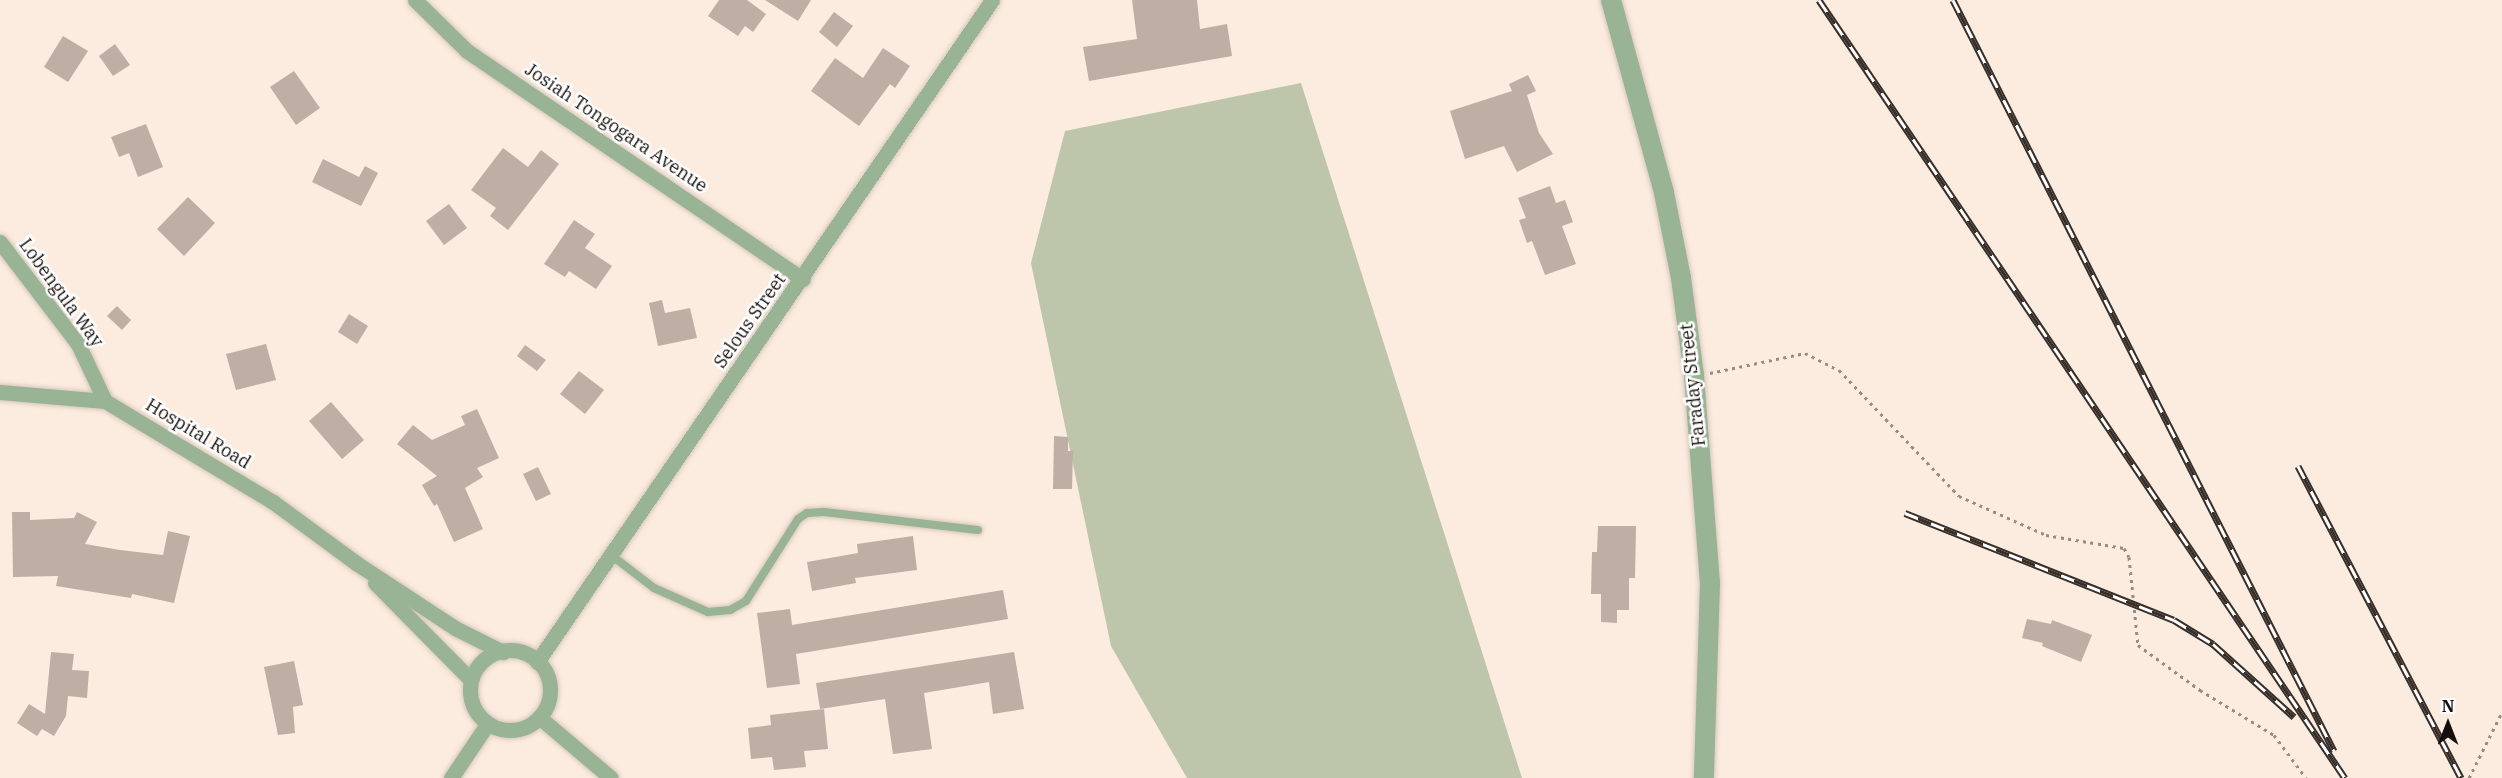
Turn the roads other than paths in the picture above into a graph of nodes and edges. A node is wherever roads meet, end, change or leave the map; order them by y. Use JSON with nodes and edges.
{"nodes":[{"id":1,"x":415,"y":0,"type":"edge"},
{"id":2,"x":992,"y":0,"type":"edge"},
{"id":3,"x":1611,"y":0,"type":"edge"},
{"id":4,"x":0,"y":242,"type":"edge"},
{"id":5,"x":803,"y":279,"type":"junction"},
{"id":6,"x":0,"y":392,"type":"edge"},
{"id":7,"x":105,"y":401,"type":"junction"},
{"id":8,"x":978,"y":530,"type":"dead end"},
{"id":9,"x":611,"y":555,"type":"junction"},
{"id":10,"x":356,"y":563,"type":"junction"},
{"id":11,"x":503,"y":651,"type":"junction"},
{"id":12,"x":537,"y":662,"type":"junction"},
{"id":13,"x":471,"y":680,"type":"junction"},
{"id":14,"x":539,"y":717,"type":"junction"},
{"id":15,"x":488,"y":723,"type":"junction"},
{"id":16,"x":451,"y":778,"type":"edge"},
{"id":17,"x":611,"y":778,"type":"edge"},
{"id":18,"x":1704,"y":778,"type":"edge"}],
"edges":[{"from":1,"to":5,"type":"street","name":"Josiah Tongogara Avenue"},
{"from":2,"to":5,"type":"street","name":"Selous Street"},
{"from":3,"to":18,"type":"street","name":"Faraday Street"},
{"from":4,"to":7,"type":"street","name":"Lobengula Way"},
{"from":5,"to":9,"type":"street","name":"Selous Street"},
{"from":6,"to":7,"type":"street","name":"Hospital Road"},
{"from":7,"to":10,"type":"street","name":"Hospital Road"},
{"from":8,"to":9,"type":"lane"},
{"from":9,"to":12,"type":"street","name":"Selous Street"},
{"from":10,"to":11,"type":"street"},
{"from":10,"to":13,"type":"street"},
{"from":11,"to":12,"type":"street"},
{"from":11,"to":13,"type":"street"},
{"from":12,"to":14,"type":"street"},
{"from":13,"to":15,"type":"street"},
{"from":14,"to":15,"type":"street"},
{"from":14,"to":17,"type":"street"},
{"from":15,"to":16,"type":"street"}]}
